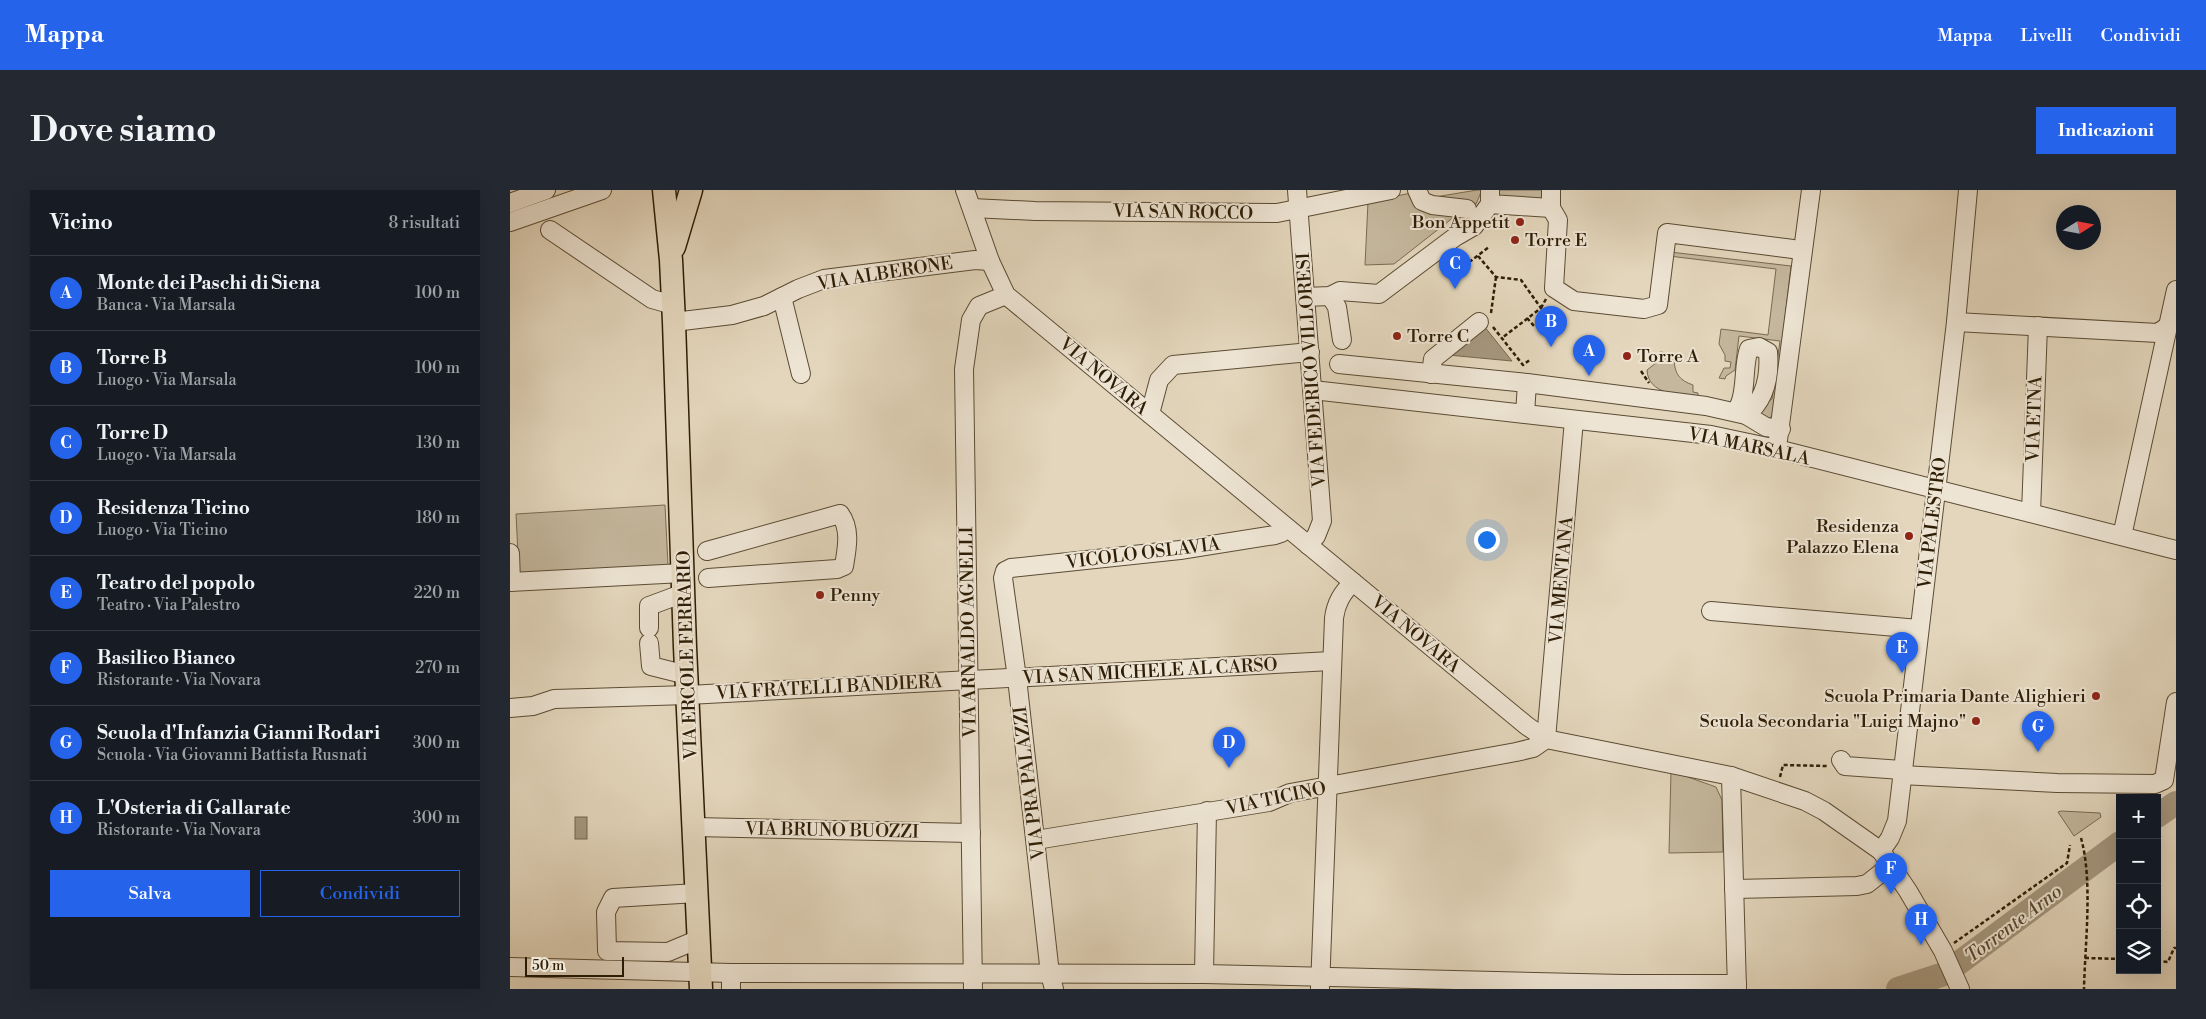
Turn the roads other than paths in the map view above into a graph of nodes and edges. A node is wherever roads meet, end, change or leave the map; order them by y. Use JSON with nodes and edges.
{"nodes":[{"id":1,"x":546,"y":190,"type":"edge"},
{"id":2,"x":602,"y":190,"type":"edge"},
{"id":3,"x":664,"y":190,"type":"edge"},
{"id":4,"x":691,"y":190,"type":"edge"},
{"id":5,"x":965,"y":190,"type":"edge"},
{"id":6,"x":1297,"y":190,"type":"edge"},
{"id":7,"x":1391,"y":190,"type":"edge"},
{"id":8,"x":1416,"y":190,"type":"edge"},
{"id":9,"x":1551,"y":190,"type":"edge"},
{"id":10,"x":1811,"y":190,"type":"edge"},
{"id":11,"x":1968,"y":190,"type":"edge"},
{"id":12,"x":1490,"y":197,"type":"edge"},
{"id":13,"x":510,"y":203,"type":"edge"},
{"id":14,"x":972,"y":208,"type":"junction"},
{"id":15,"x":1551,"y":208,"type":"junction"},
{"id":16,"x":1298,"y":209,"type":"junction"},
{"id":17,"x":1468,"y":209,"type":"dead end"},
{"id":18,"x":510,"y":222,"type":"edge"},
{"id":19,"x":550,"y":230,"type":"dead end"},
{"id":20,"x":1802,"y":252,"type":"junction"},
{"id":21,"x":671,"y":260,"type":"junction"},
{"id":22,"x":990,"y":261,"type":"junction"},
{"id":23,"x":2176,"y":294,"type":"edge"},
{"id":24,"x":1006,"y":295,"type":"junction"},
{"id":25,"x":1330,"y":296,"type":"junction"},
{"id":26,"x":1306,"y":297,"type":"junction"},
{"id":27,"x":782,"y":298,"type":"junction"},
{"id":28,"x":674,"y":313,"type":"junction"},
{"id":29,"x":1486,"y":320,"type":"road end"},
{"id":30,"x":1956,"y":322,"type":"junction"},
{"id":31,"x":2038,"y":326,"type":"junction"},
{"id":32,"x":2168,"y":326,"type":"junction"},
{"id":33,"x":1342,"y":340,"type":"dead end"},
{"id":34,"x":1310,"y":352,"type":"junction"},
{"id":35,"x":1339,"y":364,"type":"dead end"},
{"id":36,"x":801,"y":374,"type":"dead end"},
{"id":37,"x":1431,"y":374,"type":"junction"},
{"id":38,"x":1527,"y":382,"type":"junction"},
{"id":39,"x":1313,"y":390,"type":"junction"},
{"id":40,"x":1738,"y":412,"type":"junction"},
{"id":41,"x":1150,"y":414,"type":"junction"},
{"id":42,"x":1525,"y":414,"type":"junction"},
{"id":43,"x":1574,"y":420,"type":"junction"},
{"id":44,"x":1781,"y":429,"type":"junction"},
{"id":45,"x":1726,"y":439,"type":"junction"},
{"id":46,"x":1777,"y":450,"type":"junction"},
{"id":47,"x":1936,"y":490,"type":"junction"},
{"id":48,"x":2030,"y":513,"type":"junction"},
{"id":49,"x":1287,"y":528,"type":"junction"},
{"id":50,"x":2122,"y":536,"type":"junction"},
{"id":51,"x":1308,"y":545,"type":"junction"},
{"id":52,"x":2176,"y":550,"type":"edge"},
{"id":53,"x":510,"y":552,"type":"edge"},
{"id":54,"x":693,"y":570,"type":"junction"},
{"id":55,"x":1003,"y":578,"type":"joint"},
{"id":56,"x":510,"y":582,"type":"edge"},
{"id":57,"x":1353,"y":582,"type":"junction"},
{"id":58,"x":1711,"y":611,"type":"dead end"},
{"id":59,"x":1919,"y":629,"type":"junction"},
{"id":60,"x":1331,"y":661,"type":"junction"},
{"id":61,"x":1017,"y":678,"type":"junction"},
{"id":62,"x":969,"y":680,"type":"junction"},
{"id":63,"x":688,"y":685,"type":"junction"},
{"id":64,"x":2176,"y":702,"type":"edge"},
{"id":65,"x":510,"y":708,"type":"edge"},
{"id":66,"x":1527,"y":726,"type":"junction"},
{"id":67,"x":1546,"y":739,"type":"junction"},
{"id":68,"x":1516,"y":752,"type":"junction"},
{"id":69,"x":1843,"y":763,"type":"road end"},
{"id":70,"x":1902,"y":772,"type":"junction"},
{"id":71,"x":1731,"y":776,"type":"junction"},
{"id":72,"x":1328,"y":787,"type":"junction"},
{"id":73,"x":1207,"y":811,"type":"junction"},
{"id":74,"x":694,"y":827,"type":"junction"},
{"id":75,"x":971,"y":833,"type":"junction"},
{"id":76,"x":1036,"y":840,"type":"junction"},
{"id":77,"x":1886,"y":858,"type":"junction"},
{"id":78,"x":1734,"y":888,"type":"junction"},
{"id":79,"x":697,"y":893,"type":"junction"},
{"id":80,"x":699,"y":939,"type":"junction"},
{"id":81,"x":510,"y":967,"type":"edge"},
{"id":82,"x":1204,"y":974,"type":"junction"},
{"id":83,"x":701,"y":980,"type":"edge"},
{"id":84,"x":731,"y":981,"type":"edge"},
{"id":85,"x":973,"y":981,"type":"edge"},
{"id":86,"x":1052,"y":981,"type":"edge"},
{"id":87,"x":1320,"y":983,"type":"edge"},
{"id":88,"x":1959,"y":984,"type":"edge"},
{"id":89,"x":1737,"y":986,"type":"edge"}],
"edges":[{"from":1,"to":13,"type":"street"},
{"from":2,"to":18,"type":"street"},
{"from":3,"to":21,"type":"main road","name":"VIA ERCOLE FERRARIO"},
{"from":4,"to":21,"type":"main road"},
{"from":5,"to":14,"type":"street","name":"VIA NOVARA"},
{"from":6,"to":16,"type":"street","name":"VIA FEDERICO VILLORESI"},
{"from":7,"to":16,"type":"street","name":"VIA SAN ROCCO"},
{"from":8,"to":17,"type":"street"},
{"from":9,"to":15,"type":"street"},
{"from":10,"to":20,"type":"street"},
{"from":11,"to":30,"type":"street","name":"VIA PALESTRO"},
{"from":12,"to":15,"type":"street"},
{"from":12,"to":25,"type":"street"},
{"from":14,"to":16,"type":"street","name":"VIA SAN ROCCO"},
{"from":14,"to":22,"type":"street","name":"VIA NOVARA"},
{"from":15,"to":20,"type":"street"},
{"from":16,"to":26,"type":"street","name":"VIA FEDERICO VILLORESI"},
{"from":19,"to":28,"type":"street"},
{"from":20,"to":44,"type":"street"},
{"from":21,"to":28,"type":"main road","name":"VIA ERCOLE FERRARIO"},
{"from":22,"to":24,"type":"street","name":"VIA NOVARA"},
{"from":22,"to":27,"type":"street","name":"VIA ALBERONE"},
{"from":23,"to":32,"type":"street"},
{"from":24,"to":41,"type":"street","name":"VIA NOVARA"},
{"from":24,"to":62,"type":"street","name":"VIA ARNALDO AGNELLI"},
{"from":25,"to":26,"type":"street"},
{"from":25,"to":33,"type":"street"},
{"from":26,"to":34,"type":"street","name":"VIA FEDERICO VILLORESI"},
{"from":27,"to":28,"type":"street","name":"VIA ALBERONE"},
{"from":27,"to":36,"type":"street"},
{"from":28,"to":54,"type":"main road","name":"VIA ERCOLE FERRARIO"},
{"from":29,"to":37,"type":"street"},
{"from":30,"to":31,"type":"street"},
{"from":30,"to":47,"type":"street","name":"VIA PALESTRO"},
{"from":31,"to":32,"type":"street"},
{"from":31,"to":48,"type":"street","name":"VIA ETNA"},
{"from":32,"to":50,"type":"street"},
{"from":34,"to":39,"type":"street","name":"VIA FEDERICO VILLORESI"},
{"from":34,"to":41,"type":"street"},
{"from":35,"to":37,"type":"street"},
{"from":37,"to":38,"type":"street"},
{"from":38,"to":40,"type":"street"},
{"from":38,"to":42,"type":"street"},
{"from":39,"to":42,"type":"street","name":"VIA MARSALA"},
{"from":39,"to":51,"type":"street","name":"VIA FEDERICO VILLORESI"},
{"from":40,"to":44,"type":"street"},
{"from":40,"to":45,"type":"street"},
{"from":41,"to":49,"type":"street","name":"VIA NOVARA"},
{"from":42,"to":43,"type":"street","name":"VIA MARSALA"},
{"from":43,"to":45,"type":"street","name":"VIA MARSALA"},
{"from":43,"to":67,"type":"street","name":"VIA MENTANA"},
{"from":44,"to":46,"type":"street"},
{"from":45,"to":46,"type":"street","name":"VIA MARSALA"},
{"from":46,"to":47,"type":"street","name":"VIA MARSALA"},
{"from":47,"to":48,"type":"street","name":"VIA MARSALA"},
{"from":47,"to":59,"type":"street","name":"VIA PALESTRO"},
{"from":48,"to":50,"type":"street","name":"VIA MARSALA"},
{"from":49,"to":51,"type":"street","name":"VIA NOVARA"},
{"from":49,"to":55,"type":"street","name":"VICOLO OSLAVIA"},
{"from":50,"to":52,"type":"street","name":"VIA MARSALA"},
{"from":51,"to":57,"type":"street","name":"VIA NOVARA"},
{"from":53,"to":56,"type":"street"},
{"from":54,"to":54,"type":"street"},
{"from":54,"to":56,"type":"street"},
{"from":54,"to":63,"type":"main road","name":"VIA ERCOLE FERRARIO"},
{"from":54,"to":63,"type":"street"},
{"from":55,"to":61,"type":"street","name":"VIA PRA PALAZZI"},
{"from":57,"to":60,"type":"street"},
{"from":57,"to":66,"type":"street","name":"VIA NOVARA"},
{"from":58,"to":59,"type":"street"},
{"from":59,"to":70,"type":"street","name":"VIA PALESTRO"},
{"from":60,"to":61,"type":"street","name":"VIA SAN MICHELE AL CARSO"},
{"from":60,"to":72,"type":"street"},
{"from":61,"to":62,"type":"street","name":"VIA SAN MICHELE AL CARSO"},
{"from":61,"to":76,"type":"street","name":"VIA PRA PALAZZI"},
{"from":62,"to":63,"type":"street","name":"VIA FRATELLI BANDIERA"},
{"from":62,"to":75,"type":"street","name":"VIA ARNALDO AGNELLI"},
{"from":63,"to":65,"type":"street","name":"VIA FRATELLI BANDIERA"},
{"from":63,"to":74,"type":"main road","name":"VIA ERCOLE FERRARIO"},
{"from":64,"to":70,"type":"street"},
{"from":66,"to":67,"type":"street","name":"VIA NOVARA"},
{"from":66,"to":68,"type":"street"},
{"from":67,"to":68,"type":"street","name":"VIA TICINO"},
{"from":67,"to":71,"type":"street","name":"VIA NOVARA"},
{"from":68,"to":72,"type":"street","name":"VIA TICINO"},
{"from":69,"to":70,"type":"street"},
{"from":70,"to":77,"type":"street","name":"VIA PALESTRO"},
{"from":71,"to":77,"type":"street","name":"VIA NOVARA"},
{"from":71,"to":78,"type":"street"},
{"from":72,"to":73,"type":"street","name":"VIA TICINO"},
{"from":72,"to":87,"type":"street"},
{"from":73,"to":76,"type":"street","name":"VIA TICINO"},
{"from":73,"to":82,"type":"street"},
{"from":74,"to":75,"type":"street","name":"VIA BRUNO BUOZZI"},
{"from":74,"to":79,"type":"main road","name":"VIA ERCOLE FERRARIO"},
{"from":75,"to":85,"type":"street","name":"VIA ARNALDO AGNELLI"},
{"from":76,"to":86,"type":"street","name":"VIA PRA PALAZZI"},
{"from":77,"to":78,"type":"street"},
{"from":77,"to":88,"type":"street","name":"VIA NOVARA"},
{"from":78,"to":89,"type":"street"},
{"from":79,"to":80,"type":"main road","name":"VIA ERCOLE FERRARIO"},
{"from":79,"to":80,"type":"street"},
{"from":80,"to":83,"type":"main road","name":"VIA ERCOLE FERRARIO"},
{"from":81,"to":83,"type":"street"},
{"from":82,"to":86,"type":"street"},
{"from":82,"to":87,"type":"street"},
{"from":83,"to":84,"type":"street"},
{"from":84,"to":85,"type":"street"},
{"from":85,"to":86,"type":"street"},
{"from":87,"to":89,"type":"street"}]}
